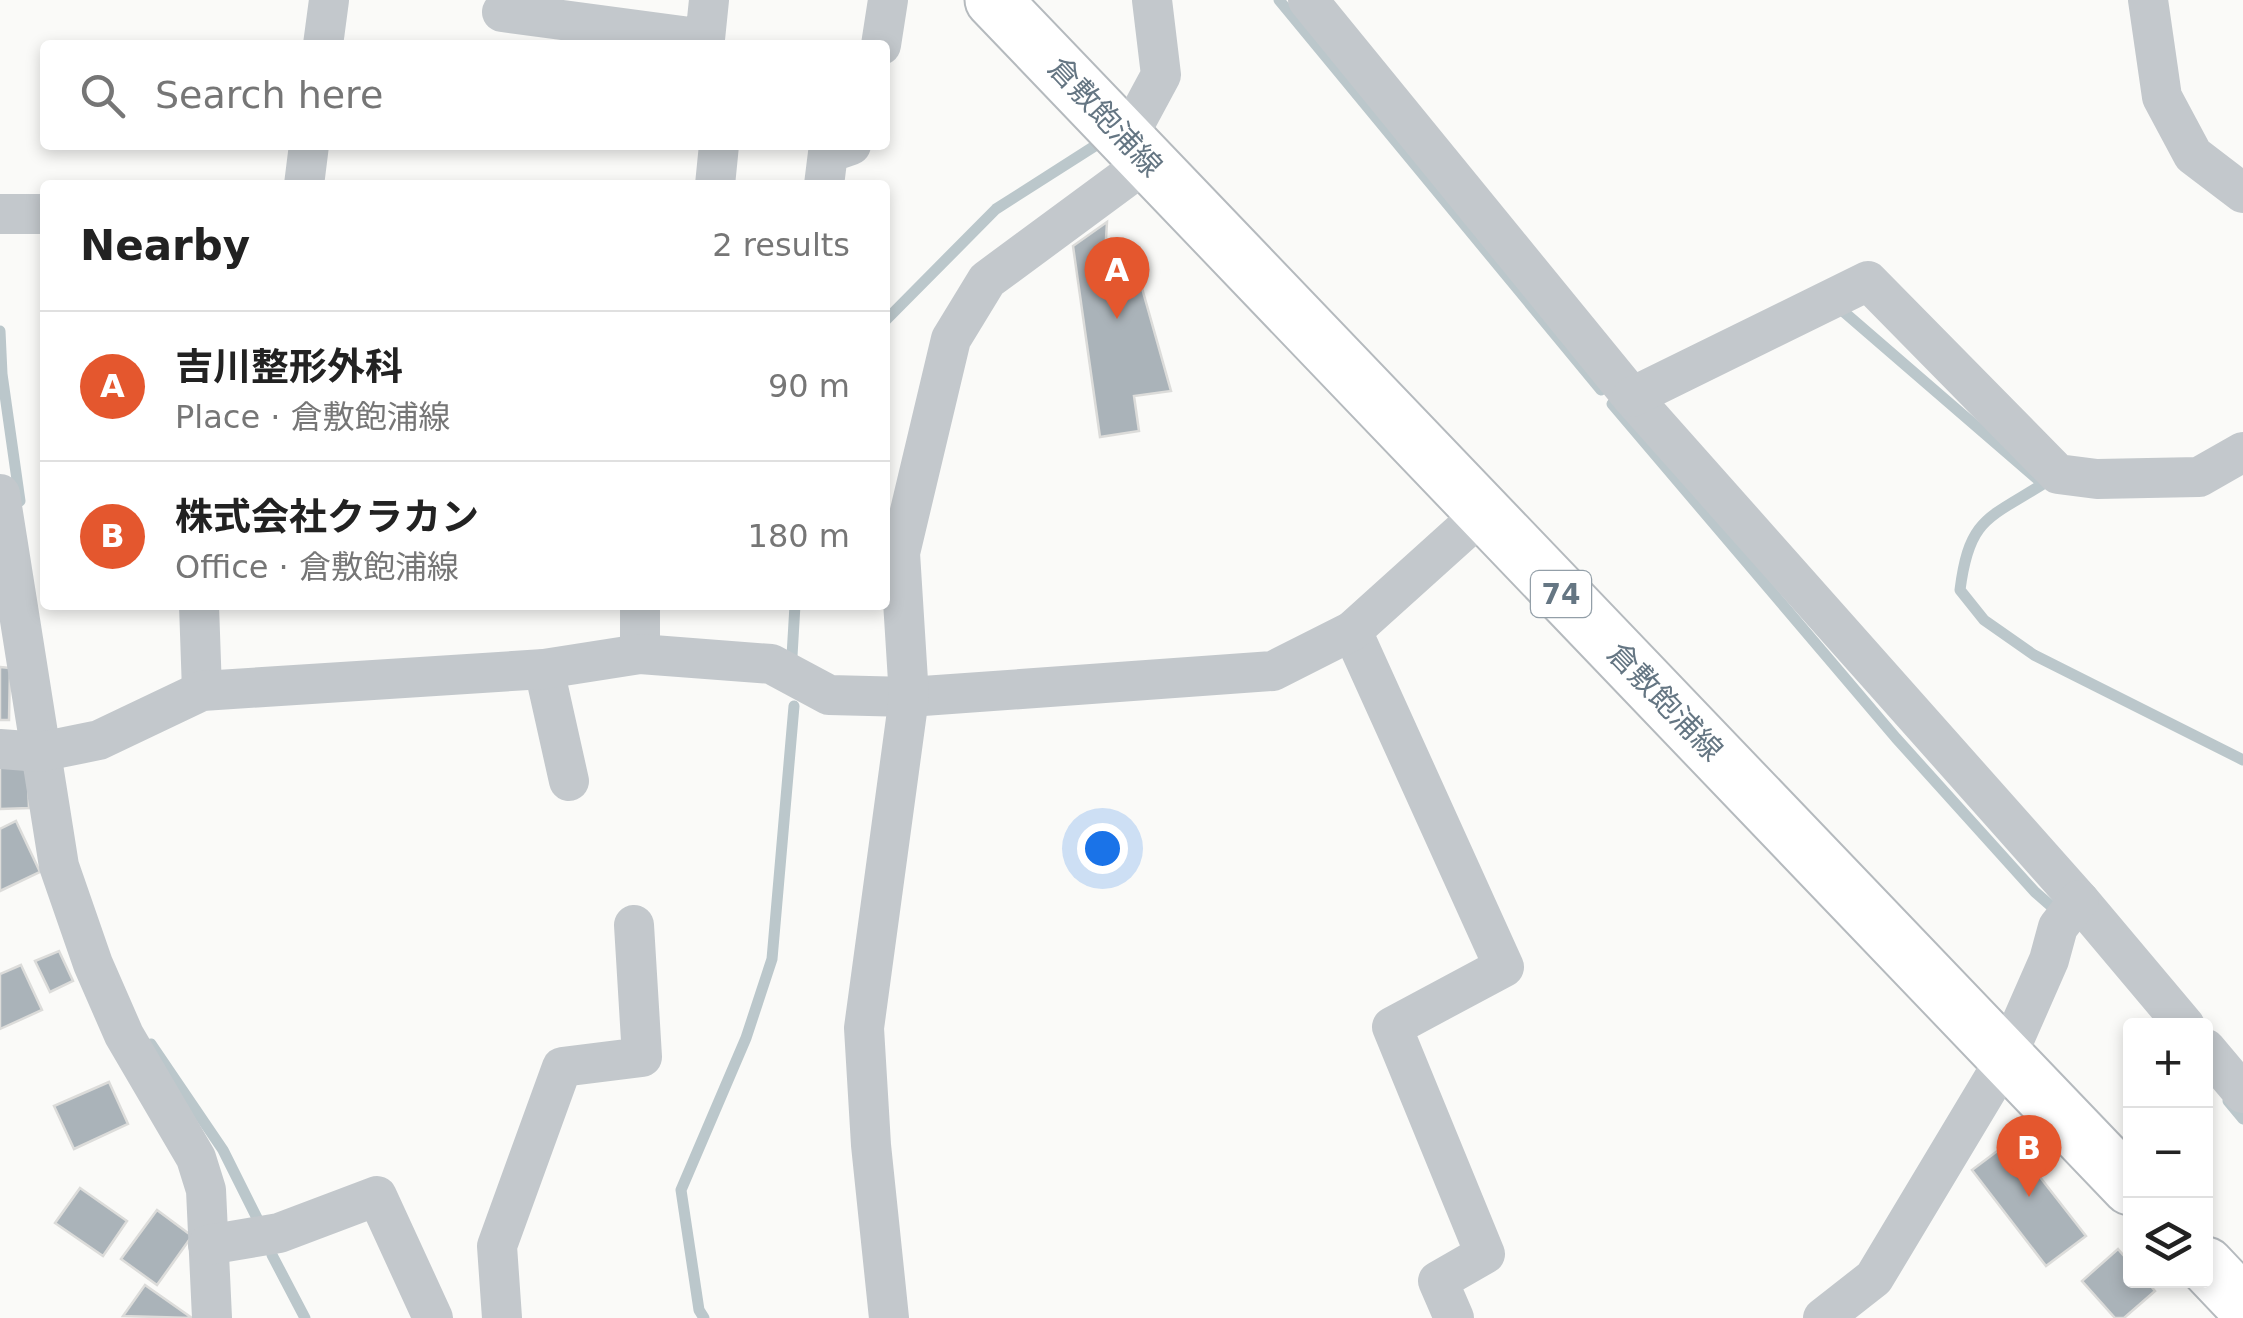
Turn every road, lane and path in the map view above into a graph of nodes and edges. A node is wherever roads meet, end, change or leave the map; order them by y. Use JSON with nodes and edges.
{"nodes":[{"id":1,"x":328,"y":0,"type":"edge"},
{"id":2,"x":710,"y":0,"type":"edge"},
{"id":3,"x":888,"y":0,"type":"edge"},
{"id":4,"x":993,"y":0,"type":"edge"},
{"id":5,"x":1152,"y":0,"type":"edge"},
{"id":6,"x":1308,"y":0,"type":"edge"},
{"id":7,"x":2148,"y":0,"type":"edge"},
{"id":8,"x":501,"y":19,"type":"edge"},
{"id":9,"x":324,"y":40,"type":"edge"},
{"id":10,"x":881,"y":40,"type":"edge"},
{"id":11,"x":308,"y":150,"type":"edge"},
{"id":12,"x":718,"y":150,"type":"edge"},
{"id":13,"x":838,"y":150,"type":"edge"},
{"id":14,"x":1137,"y":151,"type":"junction"},
{"id":15,"x":305,"y":180,"type":"edge"},
{"id":16,"x":716,"y":180,"type":"edge"},
{"id":17,"x":825,"y":180,"type":"edge"},
{"id":18,"x":2243,"y":193,"type":"edge"},
{"id":19,"x":0,"y":214,"type":"edge"},
{"id":20,"x":40,"y":214,"type":"edge"},
{"id":21,"x":1632,"y":397,"type":"junction"},
{"id":22,"x":2243,"y":452,"type":"edge"},
{"id":23,"x":0,"y":494,"type":"edge"},
{"id":24,"x":1483,"y":512,"type":"junction"},
{"id":25,"x":199,"y":610,"type":"edge"},
{"id":26,"x":640,"y":610,"type":"edge"},
{"id":27,"x":1352,"y":631,"type":"junction"},
{"id":28,"x":640,"y":654,"type":"junction"},
{"id":29,"x":544,"y":669,"type":"junction"},
{"id":30,"x":202,"y":692,"type":"junction"},
{"id":31,"x":909,"y":697,"type":"junction"},
{"id":32,"x":0,"y":749,"type":"edge"},
{"id":33,"x":40,"y":752,"type":"junction"},
{"id":34,"x":569,"y":781,"type":"dead end"},
{"id":35,"x":2070,"y":912,"type":"junction"},
{"id":36,"x":634,"y":925,"type":"dead end"},
{"id":37,"x":2177,"y":1018,"type":"edge"},
{"id":38,"x":2213,"y":1057,"type":"edge"},
{"id":39,"x":2006,"y":1058,"type":"junction"},
{"id":40,"x":2243,"y":1093,"type":"edge"},
{"id":41,"x":2123,"y":1180,"type":"edge"},
{"id":42,"x":208,"y":1245,"type":"junction"},
{"id":43,"x":2213,"y":1272,"type":"edge"},
{"id":44,"x":2243,"y":1304,"type":"edge"},
{"id":45,"x":212,"y":1318,"type":"edge"},
{"id":46,"x":433,"y":1318,"type":"edge"},
{"id":47,"x":502,"y":1318,"type":"edge"},
{"id":48,"x":890,"y":1318,"type":"edge"},
{"id":49,"x":1454,"y":1318,"type":"edge"},
{"id":50,"x":1823,"y":1318,"type":"edge"}],
"edges":[{"from":1,"to":9,"type":"street"},
{"from":2,"to":8,"type":"street"},
{"from":3,"to":10,"type":"street"},
{"from":4,"to":14,"type":"main road","name":"倉敷飽浦線","number":"74"},
{"from":5,"to":14,"type":"street"},
{"from":6,"to":21,"type":"street"},
{"from":7,"to":18,"type":"street"},
{"from":11,"to":15,"type":"street"},
{"from":12,"to":16,"type":"street"},
{"from":13,"to":17,"type":"street"},
{"from":14,"to":24,"type":"main road","name":"倉敷飽浦線","number":"74"},
{"from":14,"to":31,"type":"street"},
{"from":19,"to":20,"type":"street"},
{"from":21,"to":22,"type":"street"},
{"from":21,"to":35,"type":"street"},
{"from":23,"to":33,"type":"street"},
{"from":24,"to":27,"type":"street"},
{"from":24,"to":39,"type":"main road","name":"倉敷飽浦線","number":"74"},
{"from":25,"to":30,"type":"street"},
{"from":26,"to":28,"type":"street"},
{"from":27,"to":31,"type":"street"},
{"from":27,"to":49,"type":"street"},
{"from":28,"to":29,"type":"street"},
{"from":28,"to":31,"type":"street"},
{"from":29,"to":30,"type":"street"},
{"from":29,"to":34,"type":"street"},
{"from":30,"to":33,"type":"street"},
{"from":31,"to":48,"type":"street"},
{"from":32,"to":33,"type":"street"},
{"from":33,"to":42,"type":"street"},
{"from":35,"to":37,"type":"street"},
{"from":35,"to":39,"type":"street"},
{"from":36,"to":47,"type":"street"},
{"from":38,"to":40,"type":"street"},
{"from":39,"to":41,"type":"main road","name":"倉敷飽浦線","number":"74"},
{"from":39,"to":50,"type":"street"},
{"from":42,"to":45,"type":"street"},
{"from":42,"to":46,"type":"street"},
{"from":43,"to":44,"type":"main road"}]}
